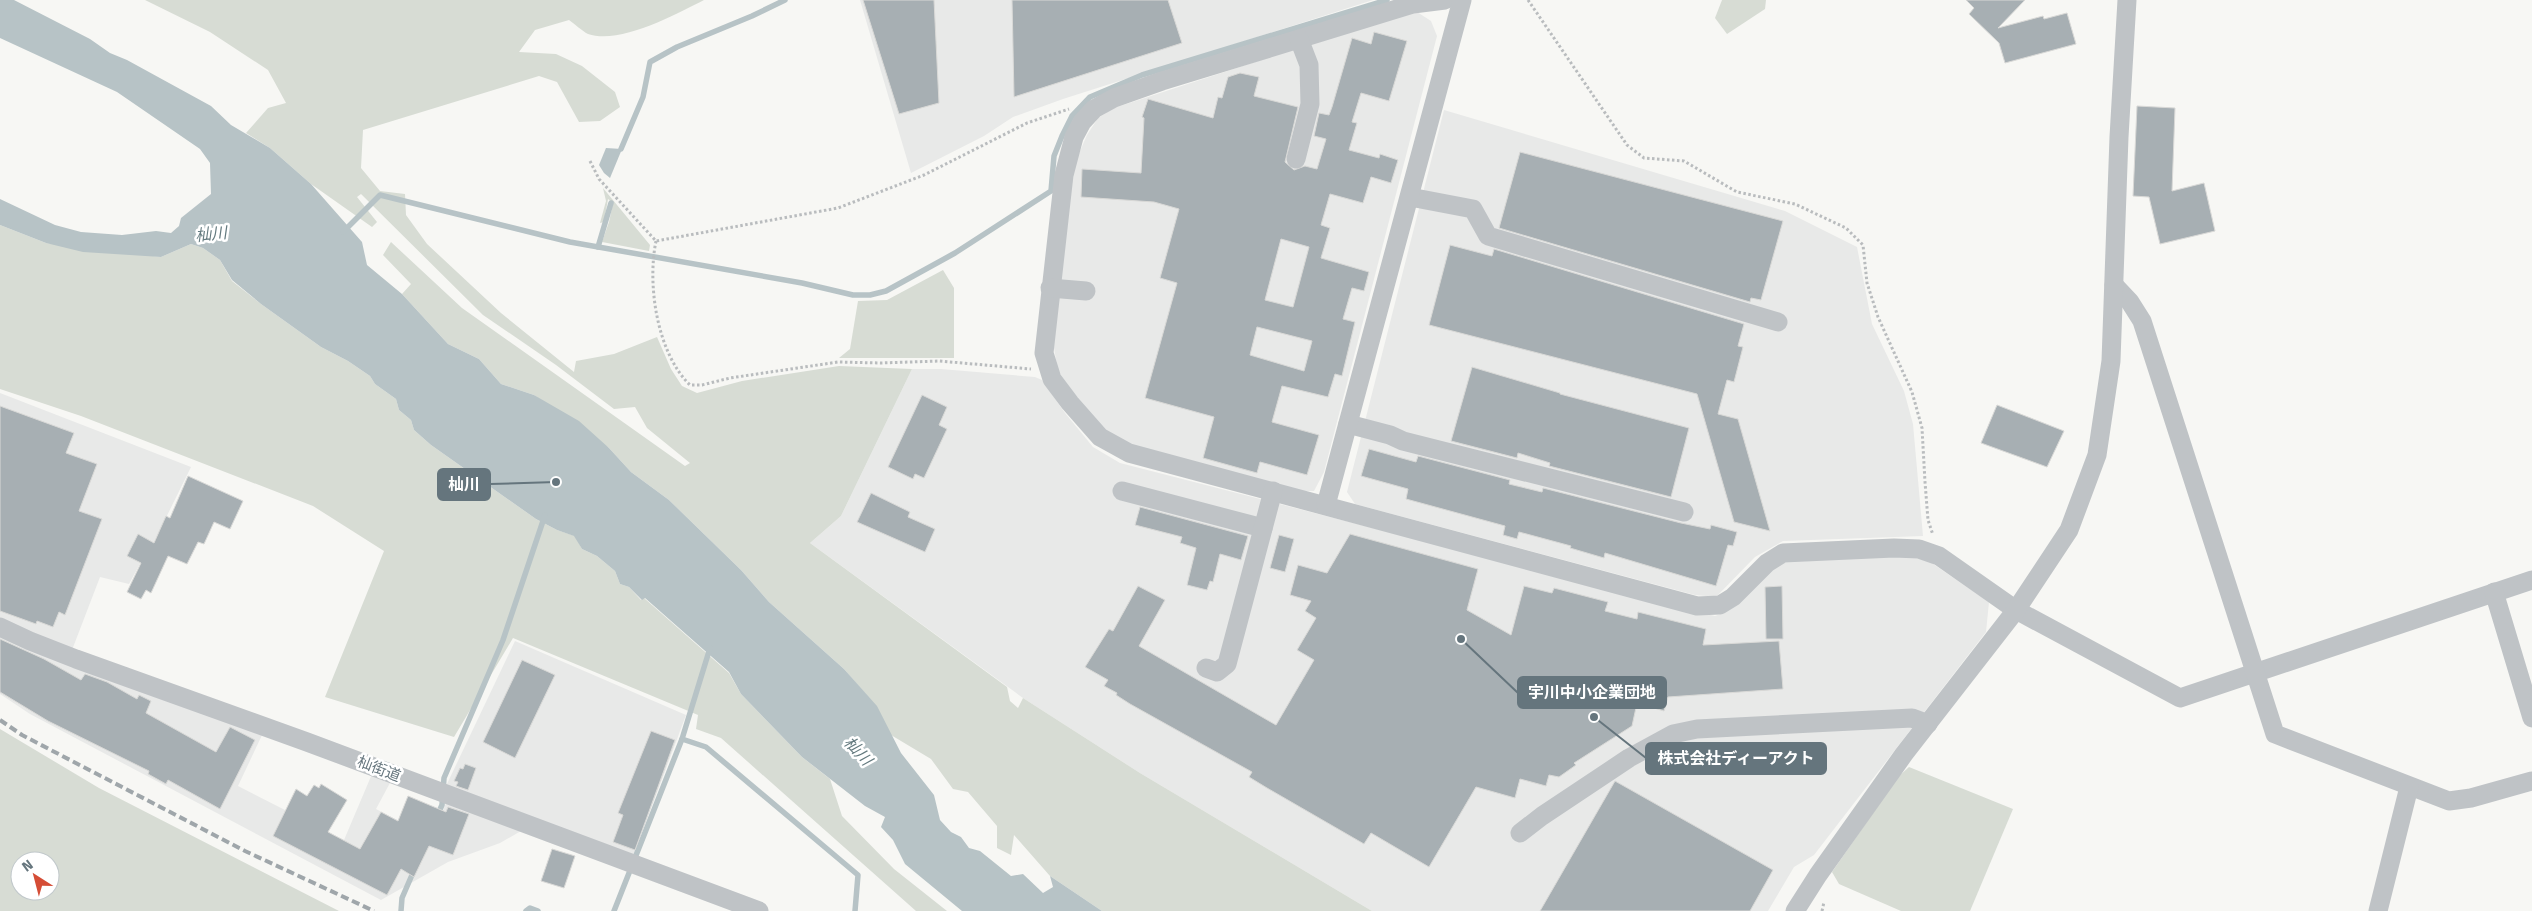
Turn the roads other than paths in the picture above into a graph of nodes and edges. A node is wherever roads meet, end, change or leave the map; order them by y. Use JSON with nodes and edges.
{"nodes":[{"id":1,"x":1445,"y":0,"type":"edge"},
{"id":2,"x":1462,"y":0,"type":"edge"},
{"id":3,"x":2127,"y":0,"type":"edge"},
{"id":4,"x":1298,"y":39,"type":"junction"},
{"id":5,"x":1296,"y":159,"type":"dead end"},
{"id":6,"x":1410,"y":197,"type":"junction"},
{"id":7,"x":2114,"y":285,"type":"junction"},
{"id":8,"x":1050,"y":288,"type":"junction"},
{"id":9,"x":1086,"y":291,"type":"dead end"},
{"id":10,"x":1778,"y":322,"type":"dead end"},
{"id":11,"x":1348,"y":424,"type":"junction"},
{"id":12,"x":1122,"y":491,"type":"dead end"},
{"id":13,"x":1273,"y":492,"type":"junction"},
{"id":14,"x":1326,"y":505,"type":"junction"},
{"id":15,"x":1684,"y":512,"type":"dead end"},
{"id":16,"x":1263,"y":528,"type":"junction"},
{"id":17,"x":2532,"y":580,"type":"edge"},
{"id":18,"x":2494,"y":592,"type":"junction"},
{"id":19,"x":2016,"y":610,"type":"junction"},
{"id":20,"x":0,"y":627,"type":"edge"},
{"id":21,"x":1206,"y":668,"type":"dead end"},
{"id":22,"x":2255,"y":673,"type":"junction"},
{"id":23,"x":2532,"y":718,"type":"edge"},
{"id":24,"x":1928,"y":724,"type":"junction"},
{"id":25,"x":2532,"y":781,"type":"edge"},
{"id":26,"x":2409,"y":787,"type":"junction"},
{"id":27,"x":1520,"y":833,"type":"dead end"},
{"id":28,"x":759,"y":911,"type":"edge"},
{"id":29,"x":1795,"y":911,"type":"edge"},
{"id":30,"x":2378,"y":911,"type":"edge"}],
"edges":[{"from":1,"to":4,"type":"street"},
{"from":2,"to":6,"type":"street"},
{"from":3,"to":7,"type":"street"},
{"from":4,"to":5,"type":"street"},
{"from":4,"to":8,"type":"street"},
{"from":6,"to":10,"type":"street"},
{"from":6,"to":11,"type":"street"},
{"from":7,"to":19,"type":"street"},
{"from":7,"to":22,"type":"street"},
{"from":8,"to":9,"type":"street"},
{"from":8,"to":13,"type":"street"},
{"from":11,"to":14,"type":"street"},
{"from":11,"to":15,"type":"street"},
{"from":12,"to":16,"type":"street"},
{"from":13,"to":14,"type":"street"},
{"from":13,"to":16,"type":"street"},
{"from":14,"to":19,"type":"street"},
{"from":16,"to":21,"type":"street"},
{"from":17,"to":18,"type":"street"},
{"from":18,"to":22,"type":"street"},
{"from":18,"to":23,"type":"street"},
{"from":19,"to":22,"type":"street"},
{"from":19,"to":24,"type":"street"},
{"from":20,"to":28,"type":"street","name":"杣街道"},
{"from":22,"to":26,"type":"street"},
{"from":24,"to":27,"type":"street"},
{"from":24,"to":29,"type":"street"},
{"from":25,"to":26,"type":"street"},
{"from":26,"to":30,"type":"street"}]}
